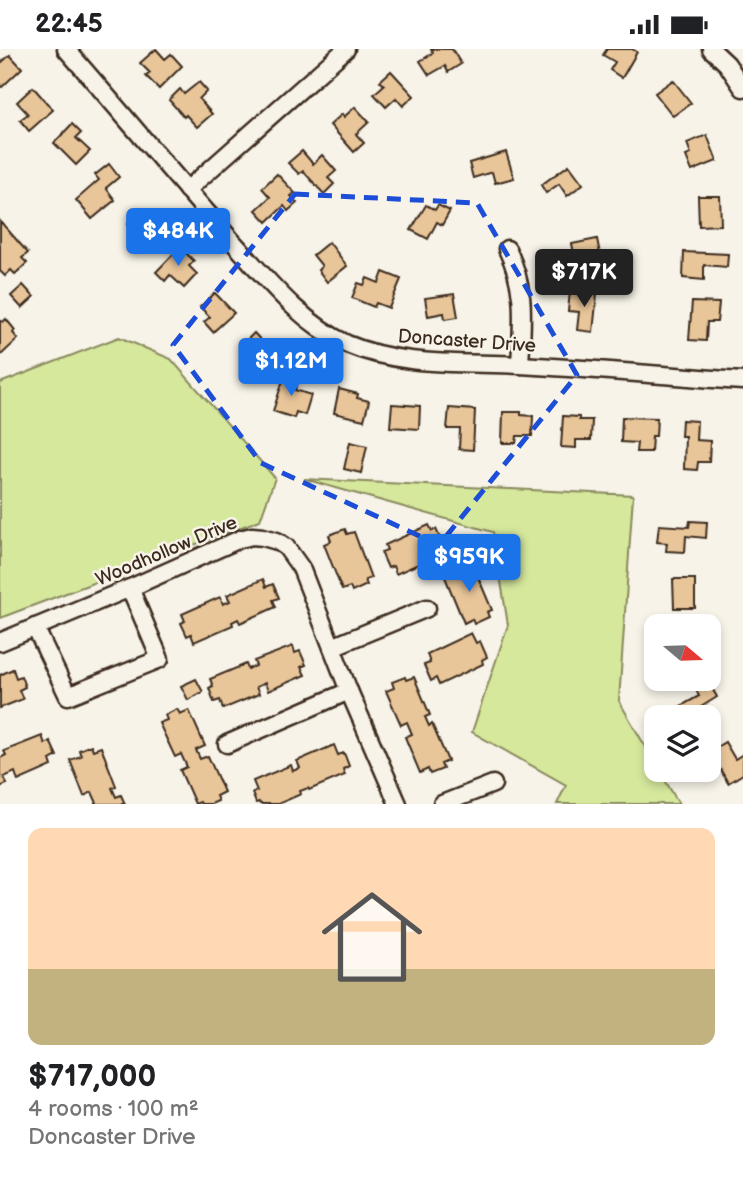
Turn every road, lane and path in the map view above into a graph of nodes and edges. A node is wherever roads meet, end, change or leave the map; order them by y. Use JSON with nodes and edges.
{"nodes":[{"id":1,"x":66,"y":49,"type":"edge"},
{"id":2,"x":346,"y":49,"type":"edge"},
{"id":3,"x":711,"y":49,"type":"edge"},
{"id":4,"x":743,"y":88,"type":"edge"},
{"id":5,"x":187,"y":190,"type":"junction"},
{"id":6,"x":507,"y":249,"type":"dead end"},
{"id":7,"x":520,"y":365,"type":"junction"},
{"id":8,"x":743,"y":381,"type":"edge"},
{"id":9,"x":130,"y":588,"type":"junction"},
{"id":10,"x":428,"y":608,"type":"dead end"},
{"id":11,"x":36,"y":627,"type":"junction"},
{"id":12,"x":0,"y":642,"type":"edge"},
{"id":13,"x":332,"y":647,"type":"junction"},
{"id":14,"x":349,"y":691,"type":"junction"},
{"id":15,"x":227,"y":744,"type":"dead end"},
{"id":16,"x":493,"y":784,"type":"dead end"},
{"id":17,"x":398,"y":804,"type":"edge"},
{"id":18,"x":442,"y":804,"type":"edge"}],
"edges":[{"from":1,"to":5,"type":"street","name":"Doncaster Drive"},
{"from":2,"to":5,"type":"street"},
{"from":3,"to":4,"type":"street"},
{"from":5,"to":7,"type":"street","name":"Doncaster Drive"},
{"from":6,"to":7,"type":"street"},
{"from":7,"to":8,"type":"street","name":"Doncaster Drive"},
{"from":9,"to":11,"type":"street","name":"Woodhollow Drive"},
{"from":9,"to":11,"type":"street"},
{"from":9,"to":13,"type":"street","name":"Woodhollow Drive"},
{"from":10,"to":13,"type":"street"},
{"from":11,"to":12,"type":"street","name":"Woodhollow Drive"},
{"from":13,"to":14,"type":"street","name":"Woodhollow Drive"},
{"from":14,"to":15,"type":"street"},
{"from":14,"to":17,"type":"street","name":"Woodhollow Drive"},
{"from":16,"to":18,"type":"street"}]}
